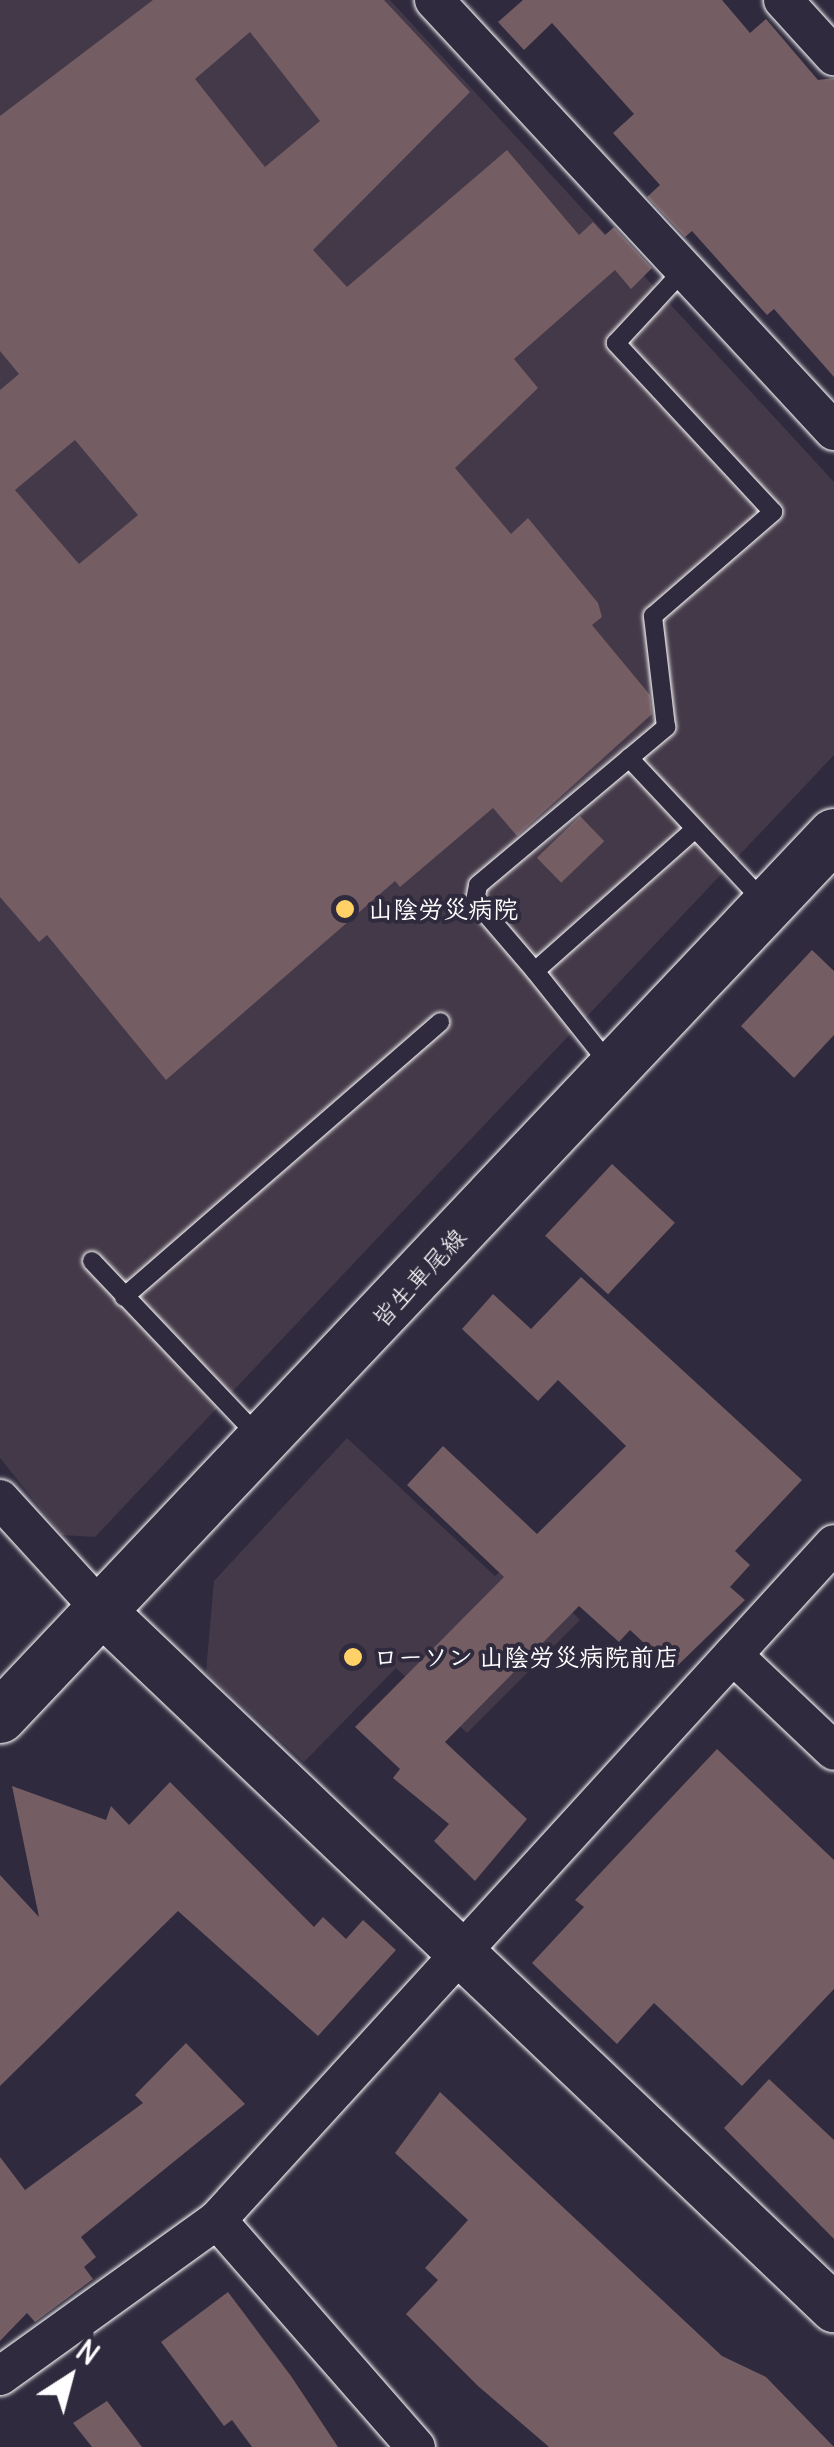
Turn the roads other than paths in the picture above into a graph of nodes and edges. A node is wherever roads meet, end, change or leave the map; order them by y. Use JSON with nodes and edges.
{"nodes":[{"id":1,"x":434,"y":0,"type":"edge"},
{"id":2,"x":783,"y":0,"type":"edge"},
{"id":3,"x":834,"y":56,"type":"edge"},
{"id":4,"x":682,"y":270,"type":"junction"},
{"id":5,"x":834,"y":431,"type":"edge"},
{"id":6,"x":629,"y":758,"type":"junction"},
{"id":7,"x":696,"y":829,"type":"junction"},
{"id":8,"x":834,"y":835,"type":"edge"},
{"id":9,"x":767,"y":905,"type":"junction"},
{"id":10,"x":535,"y":971,"type":"junction"},
{"id":11,"x":440,"y":1022,"type":"dead end"},
{"id":12,"x":614,"y":1069,"type":"junction"},
{"id":13,"x":92,"y":1260,"type":"dead end"},
{"id":14,"x":124,"y":1297,"type":"junction"},
{"id":15,"x":264,"y":1443,"type":"junction"},
{"id":16,"x":0,"y":1499,"type":"edge"},
{"id":17,"x":834,"y":1544,"type":"edge"},
{"id":18,"x":106,"y":1614,"type":"junction"},
{"id":19,"x":733,"y":1655,"type":"junction"},
{"id":20,"x":0,"y":1717,"type":"edge"},
{"id":21,"x":834,"y":1751,"type":"edge"},
{"id":22,"x":455,"y":1952,"type":"junction"},
{"id":23,"x":217,"y":2220,"type":"junction"},
{"id":24,"x":834,"y":2308,"type":"edge"},
{"id":25,"x":0,"y":2376,"type":"edge"},
{"id":26,"x":416,"y":2447,"type":"edge"}],
"edges":[{"from":1,"to":4,"type":"street"},
{"from":2,"to":3,"type":"street"},
{"from":4,"to":5,"type":"street"},
{"from":4,"to":6,"type":"lane"},
{"from":6,"to":7,"type":"lane"},
{"from":6,"to":10,"type":"lane"},
{"from":7,"to":9,"type":"lane"},
{"from":7,"to":10,"type":"lane"},
{"from":8,"to":9,"type":"main road","name":"皆生車尾線"},
{"from":9,"to":12,"type":"main road","name":"皆生車尾線"},
{"from":10,"to":12,"type":"lane"},
{"from":11,"to":14,"type":"lane"},
{"from":12,"to":15,"type":"main road","name":"皆生車尾線"},
{"from":13,"to":14,"type":"lane"},
{"from":14,"to":15,"type":"lane"},
{"from":15,"to":18,"type":"main road","name":"皆生車尾線"},
{"from":16,"to":18,"type":"street"},
{"from":17,"to":19,"type":"street"},
{"from":18,"to":20,"type":"main road","name":"皆生車尾線"},
{"from":18,"to":22,"type":"street"},
{"from":19,"to":21,"type":"street"},
{"from":19,"to":22,"type":"street"},
{"from":22,"to":23,"type":"street"},
{"from":22,"to":24,"type":"street"},
{"from":23,"to":25,"type":"street"},
{"from":23,"to":26,"type":"street"}]}
